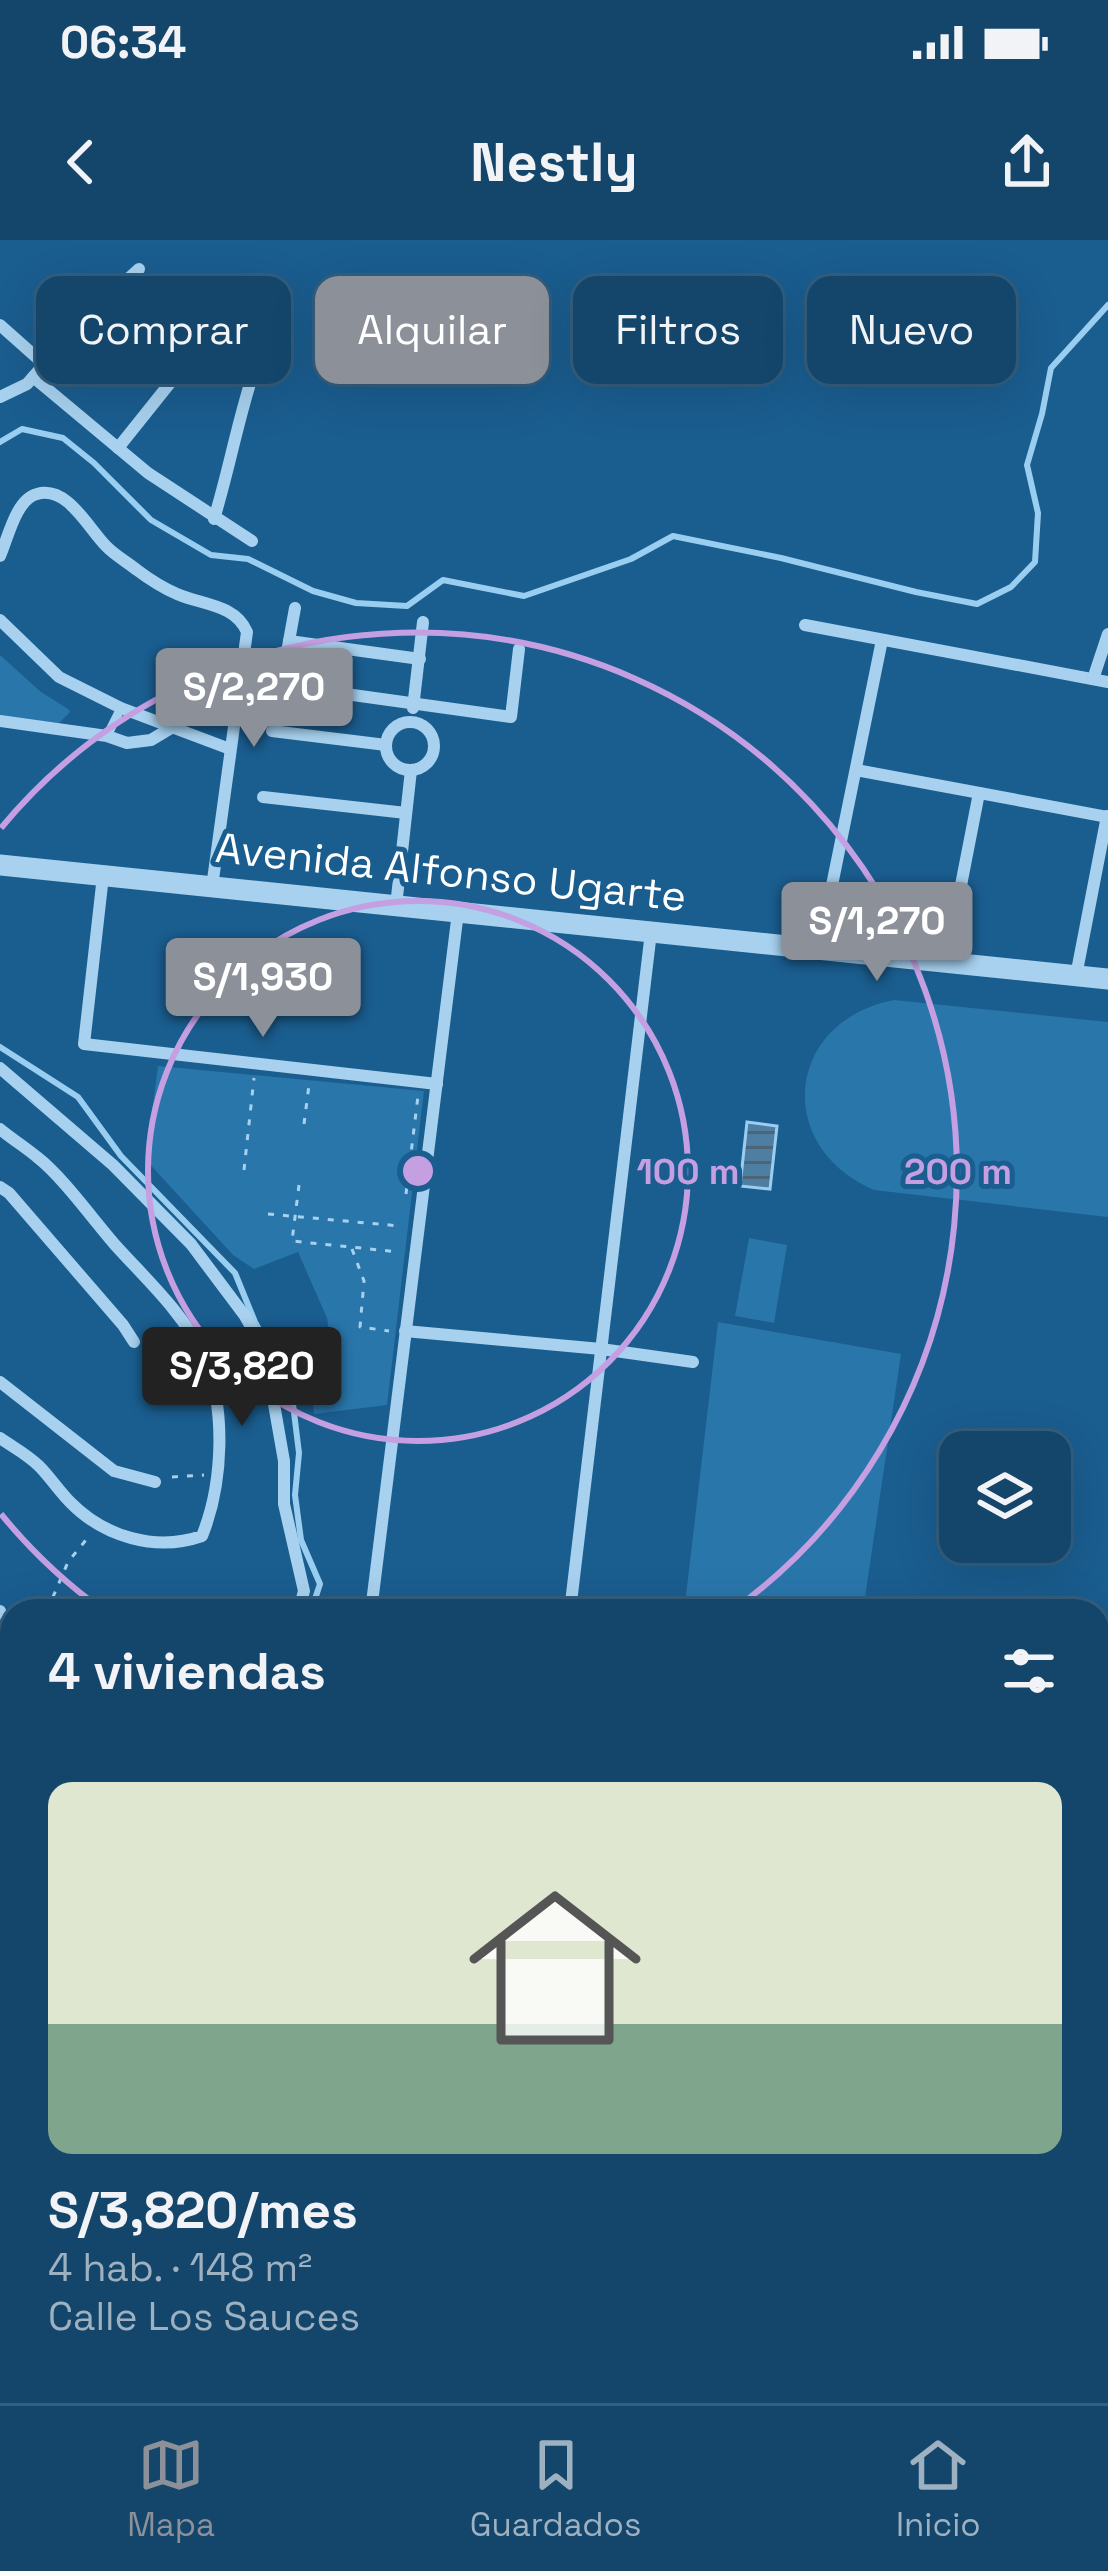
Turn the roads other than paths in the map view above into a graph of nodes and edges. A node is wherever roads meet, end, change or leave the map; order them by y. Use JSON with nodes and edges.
{"nodes":[{"id":1,"x":139,"y":269,"type":"dead end"},
{"id":2,"x":131,"y":276,"type":"edge"},
{"id":3,"x":0,"y":325,"type":"edge"},
{"id":4,"x":36,"y":357,"type":"edge"},
{"id":5,"x":36,"y":374,"type":"edge"},
{"id":6,"x":33,"y":377,"type":"junction"},
{"id":7,"x":169,"y":384,"type":"edge"},
{"id":8,"x":249,"y":384,"type":"edge"},
{"id":9,"x":0,"y":397,"type":"edge"},
{"id":10,"x":118,"y":448,"type":"junction"},
{"id":11,"x":214,"y":519,"type":"junction"},
{"id":12,"x":252,"y":542,"type":"dead end"},
{"id":13,"x":0,"y":556,"type":"edge"},
{"id":14,"x":295,"y":608,"type":"dead end"},
{"id":15,"x":0,"y":620,"type":"edge"},
{"id":16,"x":424,"y":622,"type":"dead end"},
{"id":17,"x":806,"y":626,"type":"dead end"},
{"id":18,"x":1108,"y":634,"type":"edge"},
{"id":19,"x":882,"y":640,"type":"junction"},
{"id":20,"x":289,"y":641,"type":"junction"},
{"id":21,"x":519,"y":649,"type":"dead end"},
{"id":22,"x":420,"y":659,"type":"junction"},
{"id":23,"x":1101,"y":681,"type":"edge"},
{"id":24,"x":413,"y":703,"type":"junction"},
{"id":25,"x":121,"y":707,"type":"junction"},
{"id":26,"x":412,"y":721,"type":"junction"},
{"id":27,"x":0,"y":722,"type":"edge"},
{"id":28,"x":172,"y":728,"type":"junction"},
{"id":29,"x":272,"y":731,"type":"dead end"},
{"id":30,"x":107,"y":736,"type":"junction"},
{"id":31,"x":386,"y":746,"type":"junction"},
{"id":32,"x":230,"y":749,"type":"junction"},
{"id":33,"x":411,"y":770,"type":"junction"},
{"id":34,"x":856,"y":770,"type":"junction"},
{"id":35,"x":979,"y":793,"type":"junction"},
{"id":36,"x":263,"y":797,"type":"dead end"},
{"id":37,"x":406,"y":812,"type":"junction"},
{"id":38,"x":1107,"y":816,"type":"edge"},
{"id":39,"x":0,"y":865,"type":"edge"},
{"id":40,"x":103,"y":876,"type":"junction"},
{"id":41,"x":212,"y":887,"type":"junction"},
{"id":42,"x":396,"y":906,"type":"junction"},
{"id":43,"x":458,"y":912,"type":"junction"},
{"id":44,"x":651,"y":932,"type":"junction"},
{"id":45,"x":819,"y":949,"type":"junction"},
{"id":46,"x":946,"y":962,"type":"junction"},
{"id":47,"x":1076,"y":976,"type":"junction"},
{"id":48,"x":1108,"y":979,"type":"edge"},
{"id":49,"x":0,"y":1068,"type":"edge"},
{"id":50,"x":437,"y":1084,"type":"junction"},
{"id":51,"x":0,"y":1129,"type":"edge"},
{"id":52,"x":0,"y":1186,"type":"edge"},
{"id":53,"x":398,"y":1331,"type":"junction"},
{"id":54,"x":134,"y":1342,"type":"dead end"},
{"id":55,"x":602,"y":1349,"type":"junction"},
{"id":56,"x":693,"y":1362,"type":"dead end"},
{"id":57,"x":0,"y":1382,"type":"edge"},
{"id":58,"x":0,"y":1438,"type":"edge"},
{"id":59,"x":155,"y":1482,"type":"road end"},
{"id":60,"x":302,"y":1599,"type":"edge"},
{"id":61,"x":372,"y":1599,"type":"edge"},
{"id":62,"x":571,"y":1599,"type":"edge"}],
"edges":[{"from":1,"to":2,"type":"street"},
{"from":3,"to":4,"type":"street"},
{"from":5,"to":6,"type":"street"},
{"from":6,"to":9,"type":"street"},
{"from":6,"to":10,"type":"street"},
{"from":7,"to":10,"type":"street"},
{"from":8,"to":11,"type":"street"},
{"from":10,"to":11,"type":"street"},
{"from":11,"to":12,"type":"street"},
{"from":13,"to":32,"type":"street"},
{"from":14,"to":20,"type":"street"},
{"from":15,"to":25,"type":"street"},
{"from":16,"to":22,"type":"street"},
{"from":17,"to":19,"type":"street"},
{"from":18,"to":23,"type":"street"},
{"from":19,"to":23,"type":"street"},
{"from":19,"to":34,"type":"street"},
{"from":20,"to":22,"type":"street"},
{"from":20,"to":24,"type":"street"},
{"from":21,"to":24,"type":"street"},
{"from":22,"to":24,"type":"street"},
{"from":24,"to":26,"type":"street"},
{"from":25,"to":28,"type":"street"},
{"from":25,"to":30,"type":"lane"},
{"from":26,"to":31,"type":"street"},
{"from":26,"to":33,"type":"street"},
{"from":27,"to":30,"type":"street"},
{"from":28,"to":30,"type":"street"},
{"from":28,"to":32,"type":"street"},
{"from":29,"to":31,"type":"street"},
{"from":31,"to":33,"type":"street"},
{"from":32,"to":41,"type":"street"},
{"from":33,"to":37,"type":"street"},
{"from":34,"to":35,"type":"street"},
{"from":34,"to":45,"type":"street"},
{"from":35,"to":38,"type":"street"},
{"from":35,"to":46,"type":"street"},
{"from":36,"to":37,"type":"street"},
{"from":37,"to":42,"type":"street"},
{"from":38,"to":47,"type":"street"},
{"from":39,"to":40,"type":"street","name":"Avenida Alfonso Ugarte"},
{"from":40,"to":41,"type":"street","name":"Avenida Alfonso Ugarte"},
{"from":40,"to":50,"type":"street"},
{"from":41,"to":42,"type":"street","name":"Avenida Alfonso Ugarte"},
{"from":42,"to":43,"type":"street","name":"Avenida Alfonso Ugarte"},
{"from":43,"to":44,"type":"street","name":"Avenida Alfonso Ugarte"},
{"from":43,"to":50,"type":"street"},
{"from":44,"to":45,"type":"street","name":"Avenida Alfonso Ugarte"},
{"from":44,"to":55,"type":"street"},
{"from":45,"to":46,"type":"street","name":"Avenida Alfonso Ugarte"},
{"from":46,"to":47,"type":"street","name":"Avenida Alfonso Ugarte"},
{"from":47,"to":48,"type":"street","name":"Avenida Alfonso Ugarte"},
{"from":49,"to":60,"type":"street"},
{"from":50,"to":53,"type":"street"},
{"from":51,"to":58,"type":"street"},
{"from":52,"to":54,"type":"street"},
{"from":53,"to":55,"type":"street"},
{"from":53,"to":61,"type":"street"},
{"from":55,"to":56,"type":"street"},
{"from":55,"to":62,"type":"street"},
{"from":57,"to":59,"type":"street"}]}
